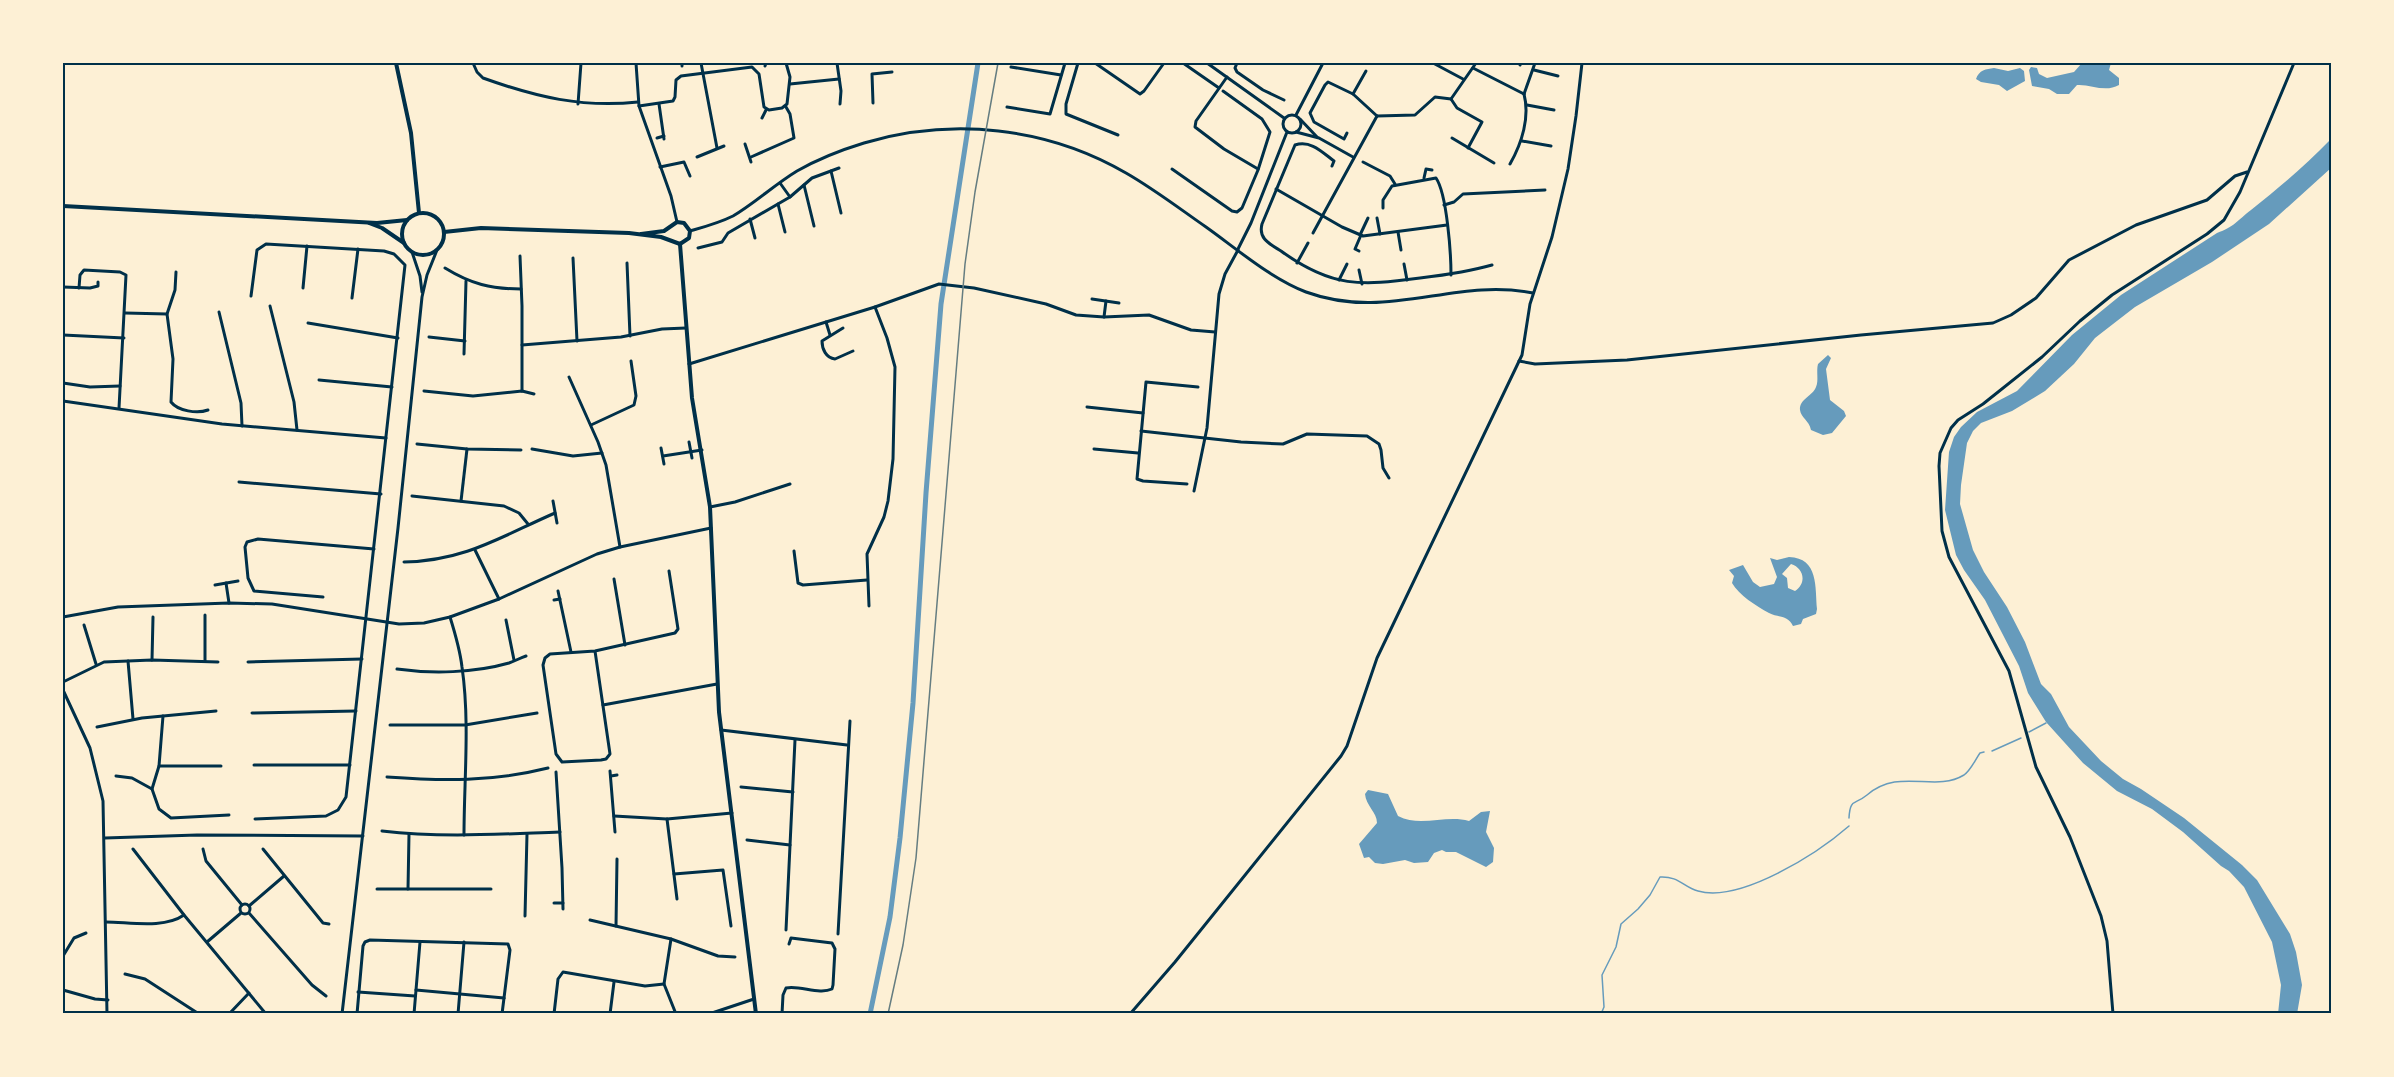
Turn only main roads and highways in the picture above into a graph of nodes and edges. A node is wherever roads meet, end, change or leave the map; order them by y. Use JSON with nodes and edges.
{"nodes":[{"id":1,"x":396,"y":63,"type":"edge"},
{"id":2,"x":63,"y":206,"type":"edge"},
{"id":3,"x":419,"y":213,"type":"junction"},
{"id":4,"x":407,"y":220,"type":"junction"},
{"id":5,"x":366,"y":222,"type":"junction"},
{"id":6,"x":669,"y":228,"type":"junction"},
{"id":7,"x":444,"y":232,"type":"junction"},
{"id":8,"x":641,"y":234,"type":"junction"},
{"id":9,"x":671,"y":241,"type":"junction"},
{"id":10,"x":404,"y":243,"type":"junction"},
{"id":11,"x":680,"y":244,"type":"junction"},
{"id":12,"x":756,"y":1014,"type":"edge"}],
"edges":[{"from":1,"to":3,"type":"main road"},
{"from":2,"to":5,"type":"main road"},
{"from":3,"to":4,"type":"main road"},
{"from":3,"to":7,"type":"main road"},
{"from":4,"to":5,"type":"main road"},
{"from":4,"to":10,"type":"main road"},
{"from":5,"to":10,"type":"main road"},
{"from":6,"to":8,"type":"main road"},
{"from":6,"to":9,"type":"main road"},
{"from":6,"to":11,"type":"main road"},
{"from":7,"to":8,"type":"main road"},
{"from":7,"to":10,"type":"main road"},
{"from":8,"to":9,"type":"main road"},
{"from":9,"to":11,"type":"main road"},
{"from":11,"to":12,"type":"main road"}]}
